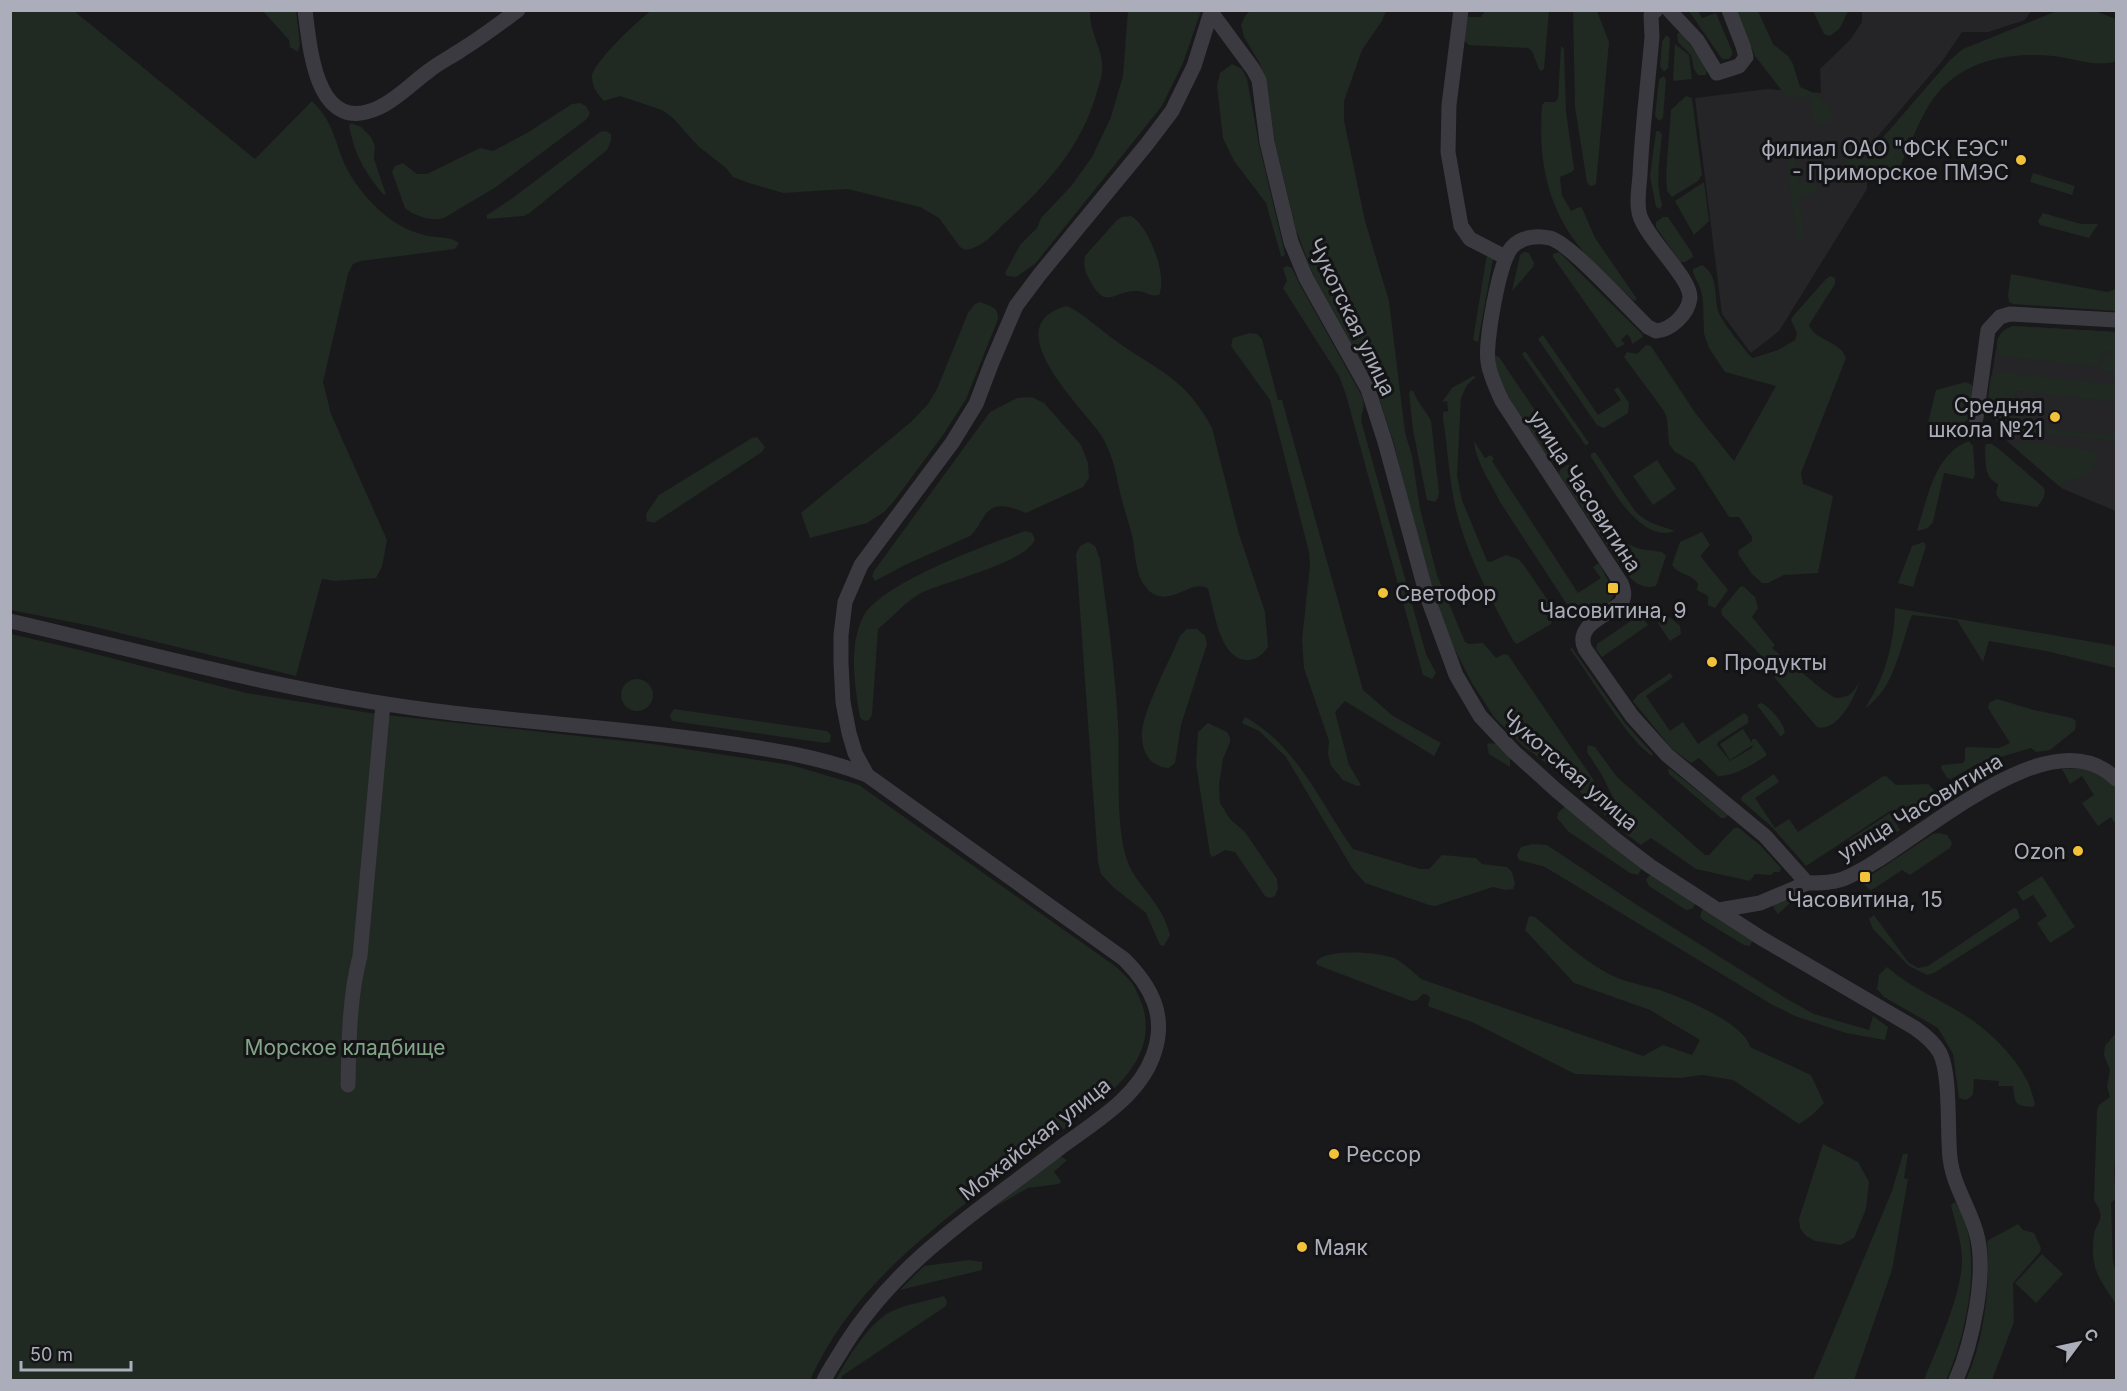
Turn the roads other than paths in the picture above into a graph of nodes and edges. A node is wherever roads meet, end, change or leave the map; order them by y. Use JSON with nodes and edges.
{"nodes":[{"id":1,"x":305,"y":10,"type":"edge"},
{"id":2,"x":518,"y":10,"type":"edge"},
{"id":3,"x":1461,"y":10,"type":"edge"},
{"id":4,"x":1656,"y":10,"type":"edge"},
{"id":5,"x":1669,"y":10,"type":"edge"},
{"id":6,"x":1729,"y":10,"type":"edge"},
{"id":7,"x":1211,"y":11,"type":"edge"},
{"id":8,"x":1505,"y":257,"type":"junction"},
{"id":9,"x":2116,"y":320,"type":"edge"},
{"id":10,"x":1976,"y":418,"type":"dead end"},
{"id":11,"x":10,"y":621,"type":"edge"},
{"id":12,"x":383,"y":704,"type":"junction"},
{"id":13,"x":867,"y":774,"type":"junction"},
{"id":14,"x":2116,"y":779,"type":"edge"},
{"id":15,"x":1807,"y":883,"type":"junction"},
{"id":16,"x":1719,"y":910,"type":"junction"},
{"id":17,"x":348,"y":1085,"type":"dead end"},
{"id":18,"x":824,"y":1380,"type":"edge"},
{"id":19,"x":1956,"y":1380,"type":"edge"}],
"edges":[{"from":1,"to":2,"type":"street"},
{"from":3,"to":8,"type":"street"},
{"from":4,"to":8,"type":"street"},
{"from":5,"to":6,"type":"street"},
{"from":7,"to":13,"type":"street","name":"Чукотская улица"},
{"from":7,"to":16,"type":"street","name":"Чукотская улица"},
{"from":8,"to":15,"type":"street","name":"улица Часовитина"},
{"from":9,"to":10,"type":"street"},
{"from":11,"to":12,"type":"street"},
{"from":12,"to":13,"type":"street"},
{"from":12,"to":17,"type":"street"},
{"from":13,"to":18,"type":"street","name":"Можайская улица"},
{"from":14,"to":15,"type":"street","name":"улица Часовитина"},
{"from":15,"to":16,"type":"street"},
{"from":16,"to":19,"type":"street","name":"Чукотская улица"}]}
